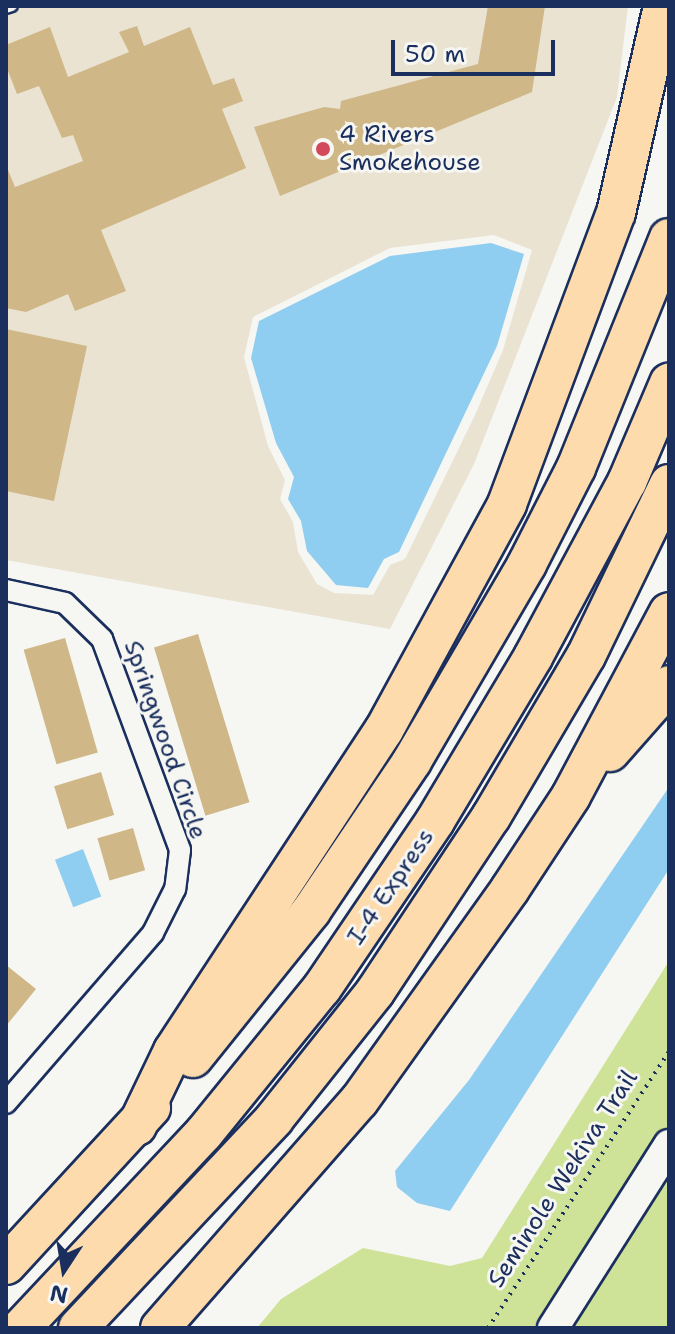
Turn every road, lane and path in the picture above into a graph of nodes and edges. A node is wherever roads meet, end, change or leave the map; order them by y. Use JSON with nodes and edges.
{"nodes":[{"id":1,"x":12,"y":6,"type":"edge"},
{"id":2,"x":663,"y":6,"type":"edge"},
{"id":3,"x":6,"y":8,"type":"edge"},
{"id":4,"x":669,"y":238,"type":"edge"},
{"id":5,"x":669,"y":383,"type":"edge"},
{"id":6,"x":669,"y":484,"type":"edge"},
{"id":7,"x":6,"y":590,"type":"edge"},
{"id":8,"x":669,"y":612,"type":"edge"},
{"id":9,"x":669,"y":685,"type":"edge"},
{"id":10,"x":571,"y":796,"type":"junction"},
{"id":11,"x":669,"y":1051,"type":"edge"},
{"id":12,"x":6,"y":1103,"type":"edge"},
{"id":13,"x":137,"y":1126,"type":"junction"},
{"id":14,"x":669,"y":1145,"type":"edge"},
{"id":15,"x":6,"y":1265,"type":"edge"},
{"id":16,"x":21,"y":1328,"type":"edge"},
{"id":17,"x":78,"y":1328,"type":"edge"},
{"id":18,"x":160,"y":1328,"type":"edge"},
{"id":19,"x":488,"y":1328,"type":"edge"},
{"id":20,"x":553,"y":1328,"type":"edge"}],
"edges":[{"from":1,"to":3,"type":"lane"},
{"from":2,"to":13,"type":"highway"},
{"from":4,"to":13,"type":"highway"},
{"from":5,"to":16,"type":"highway","name":"I-4 Express"},
{"from":6,"to":17,"type":"highway","name":"I-4 Express"},
{"from":7,"to":12,"type":"street","name":"Springwood Circle"},
{"from":8,"to":10,"type":"highway"},
{"from":9,"to":10,"type":"highway"},
{"from":10,"to":18,"type":"highway"},
{"from":11,"to":19,"type":"path","name":"Seminole Wekiva Trail"},
{"from":13,"to":15,"type":"highway"},
{"from":14,"to":20,"type":"main road"}]}
